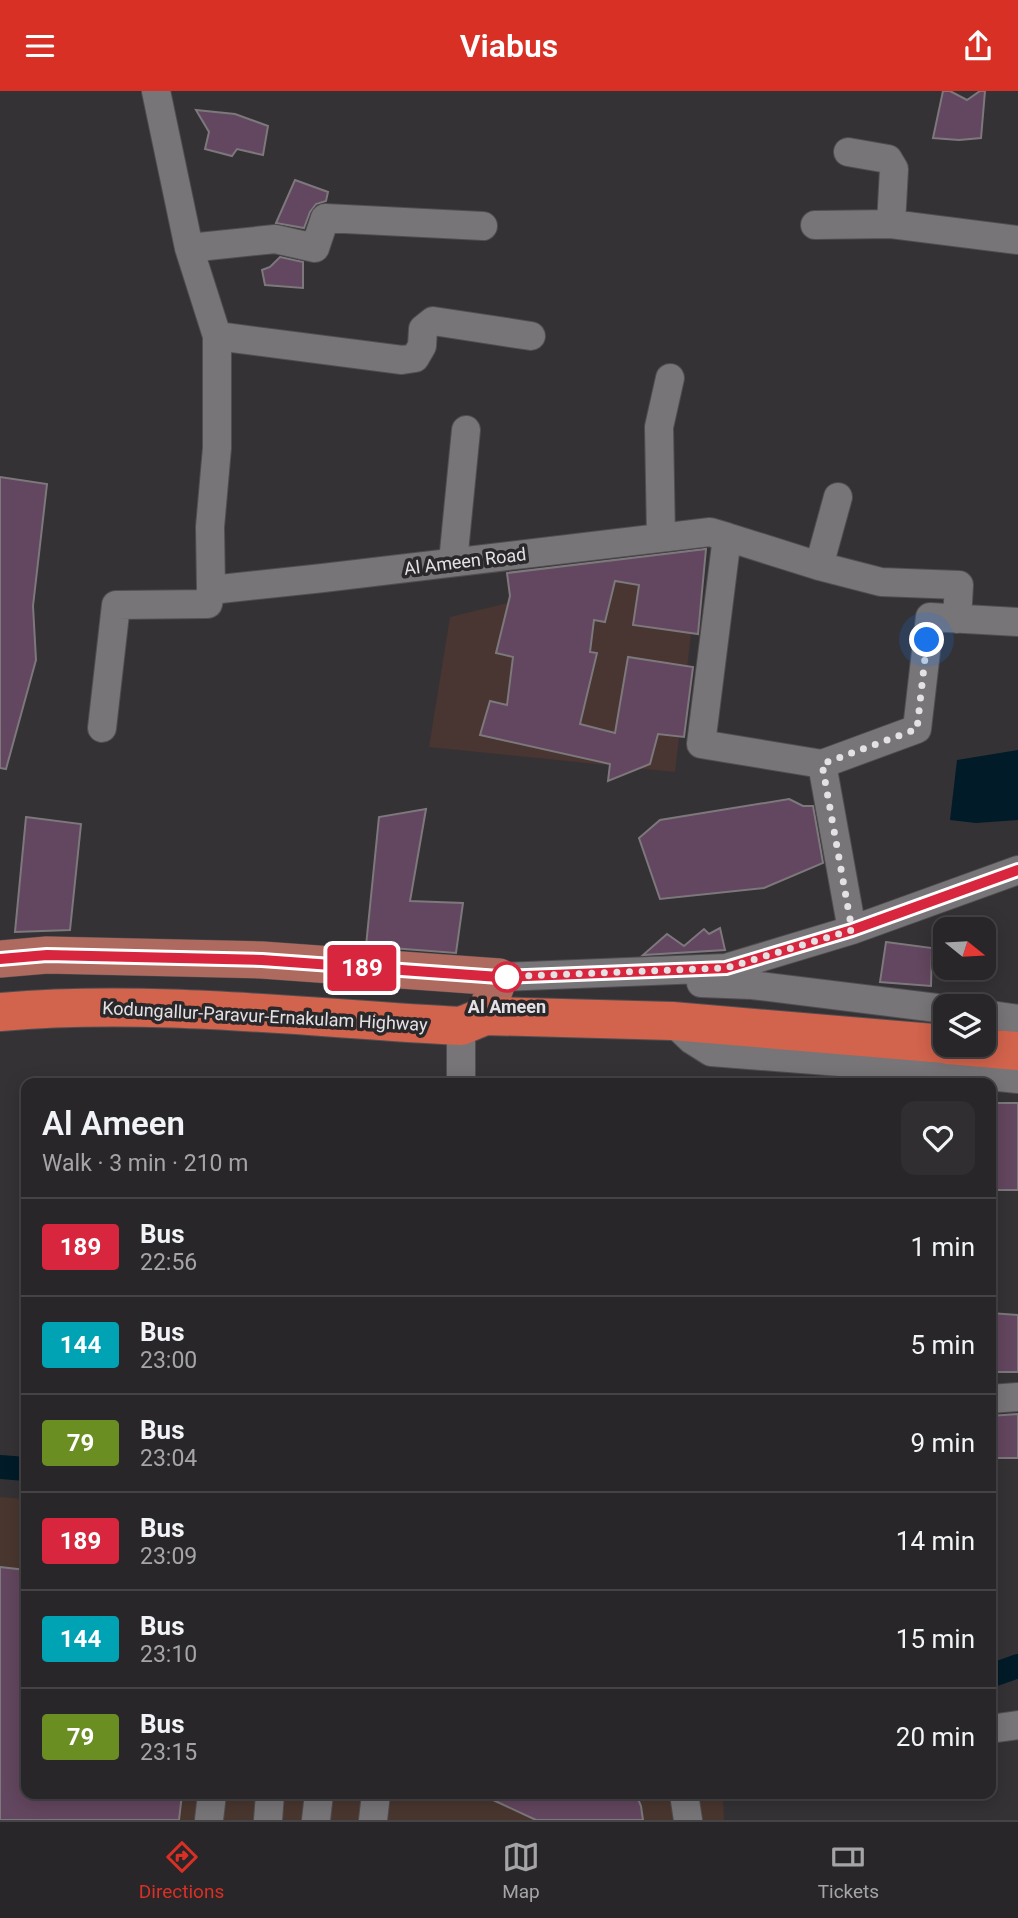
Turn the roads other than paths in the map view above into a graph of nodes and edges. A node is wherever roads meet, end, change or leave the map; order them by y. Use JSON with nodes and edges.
{"nodes":[{"id":1,"x":156,"y":91,"type":"edge"},
{"id":2,"x":848,"y":152,"type":"dead end"},
{"id":3,"x":891,"y":224,"type":"junction"},
{"id":4,"x":815,"y":225,"type":"dead end"},
{"id":5,"x":483,"y":226,"type":"dead end"},
{"id":6,"x":1018,"y":240,"type":"edge"},
{"id":7,"x":190,"y":248,"type":"junction"},
{"id":8,"x":217,"y":336,"type":"junction"},
{"id":9,"x":531,"y":336,"type":"dead end"},
{"id":10,"x":670,"y":378,"type":"dead end"},
{"id":11,"x":466,"y":430,"type":"dead end"},
{"id":12,"x":838,"y":498,"type":"dead end"},
{"id":13,"x":661,"y":537,"type":"junction"},
{"id":14,"x":727,"y":537,"type":"junction"},
{"id":15,"x":453,"y":562,"type":"junction"},
{"id":16,"x":819,"y":566,"type":"junction"},
{"id":17,"x":211,"y":590,"type":"junction"},
{"id":18,"x":957,"y":619,"type":"junction"},
{"id":19,"x":1018,"y":622,"type":"edge"},
{"id":20,"x":102,"y":728,"type":"dead end"},
{"id":21,"x":822,"y":764,"type":"junction"},
{"id":22,"x":1018,"y":870,"type":"edge"},
{"id":23,"x":852,"y":930,"type":"junction"},
{"id":24,"x":0,"y":959,"type":"edge"},
{"id":25,"x":499,"y":977,"type":"junction"},
{"id":26,"x":0,"y":989,"type":"edge"},
{"id":27,"x":933,"y":1008,"type":"edge"},
{"id":28,"x":0,"y":1012,"type":"edge"},
{"id":29,"x":525,"y":1016,"type":"junction"},
{"id":30,"x":996,"y":1016,"type":"edge"},
{"id":31,"x":1018,"y":1019,"type":"edge"},
{"id":32,"x":473,"y":1021,"type":"junction"},
{"id":33,"x":672,"y":1021,"type":"junction"},
{"id":34,"x":933,"y":1044,"type":"edge"},
{"id":35,"x":996,"y":1049,"type":"edge"},
{"id":36,"x":1018,"y":1051,"type":"edge"},
{"id":37,"x":462,"y":1078,"type":"edge"},
{"id":38,"x":1018,"y":1079,"type":"edge"},
{"id":39,"x":1018,"y":1397,"type":"edge"},
{"id":40,"x":996,"y":1399,"type":"edge"},
{"id":41,"x":1018,"y":1725,"type":"edge"},
{"id":42,"x":996,"y":1728,"type":"edge"},
{"id":43,"x":211,"y":1799,"type":"edge"},
{"id":44,"x":270,"y":1799,"type":"edge"},
{"id":45,"x":318,"y":1799,"type":"edge"},
{"id":46,"x":375,"y":1799,"type":"edge"},
{"id":47,"x":685,"y":1799,"type":"edge"},
{"id":48,"x":209,"y":1820,"type":"edge"},
{"id":49,"x":268,"y":1820,"type":"edge"},
{"id":50,"x":316,"y":1820,"type":"edge"},
{"id":51,"x":373,"y":1820,"type":"edge"},
{"id":52,"x":688,"y":1820,"type":"edge"}],
"edges":[{"from":1,"to":7,"type":"street"},
{"from":2,"to":3,"type":"street"},
{"from":3,"to":4,"type":"street"},
{"from":3,"to":6,"type":"street"},
{"from":5,"to":7,"type":"street"},
{"from":7,"to":8,"type":"street"},
{"from":8,"to":9,"type":"street"},
{"from":8,"to":17,"type":"street"},
{"from":10,"to":13,"type":"street"},
{"from":11,"to":15,"type":"street"},
{"from":12,"to":16,"type":"street"},
{"from":13,"to":14,"type":"street","name":"Al Ameen Road"},
{"from":13,"to":15,"type":"street","name":"Al Ameen Road"},
{"from":14,"to":16,"type":"street","name":"Al Ameen Road"},
{"from":14,"to":21,"type":"street"},
{"from":15,"to":17,"type":"street","name":"Al Ameen Road"},
{"from":16,"to":18,"type":"street","name":"Al Ameen Road"},
{"from":17,"to":20,"type":"street"},
{"from":18,"to":19,"type":"street"},
{"from":18,"to":21,"type":"street"},
{"from":21,"to":23,"type":"street"},
{"from":22,"to":23,"type":"street"},
{"from":23,"to":25,"type":"street"},
{"from":24,"to":25,"type":"main road"},
{"from":25,"to":32,"type":"main road"},
{"from":26,"to":32,"type":"highway","name":"Kodungallur-Paravur-Ernakulam Highway"},
{"from":27,"to":29,"type":"street"},
{"from":28,"to":32,"type":"highway","name":"Kodungallur-Paravur-Ernakulam Highway"},
{"from":29,"to":32,"type":"highway","name":"Kodungallur-Paravur-Ernakulam Highway"},
{"from":29,"to":33,"type":"highway","name":"Kodungallur-Paravur-Ernakulam Highway"},
{"from":30,"to":31,"type":"street"},
{"from":32,"to":37,"type":"street"},
{"from":33,"to":34,"type":"highway","name":"Kodungallur-Paravur-Ernakulam Highway"},
{"from":33,"to":38,"type":"street"},
{"from":35,"to":36,"type":"highway","name":"Kodungallur-Paravur-Ernakulam Highway"},
{"from":39,"to":40,"type":"street"},
{"from":41,"to":42,"type":"street"},
{"from":43,"to":48,"type":"street"},
{"from":44,"to":49,"type":"street"},
{"from":45,"to":50,"type":"street"},
{"from":46,"to":51,"type":"street"},
{"from":47,"to":52,"type":"street"}]}
